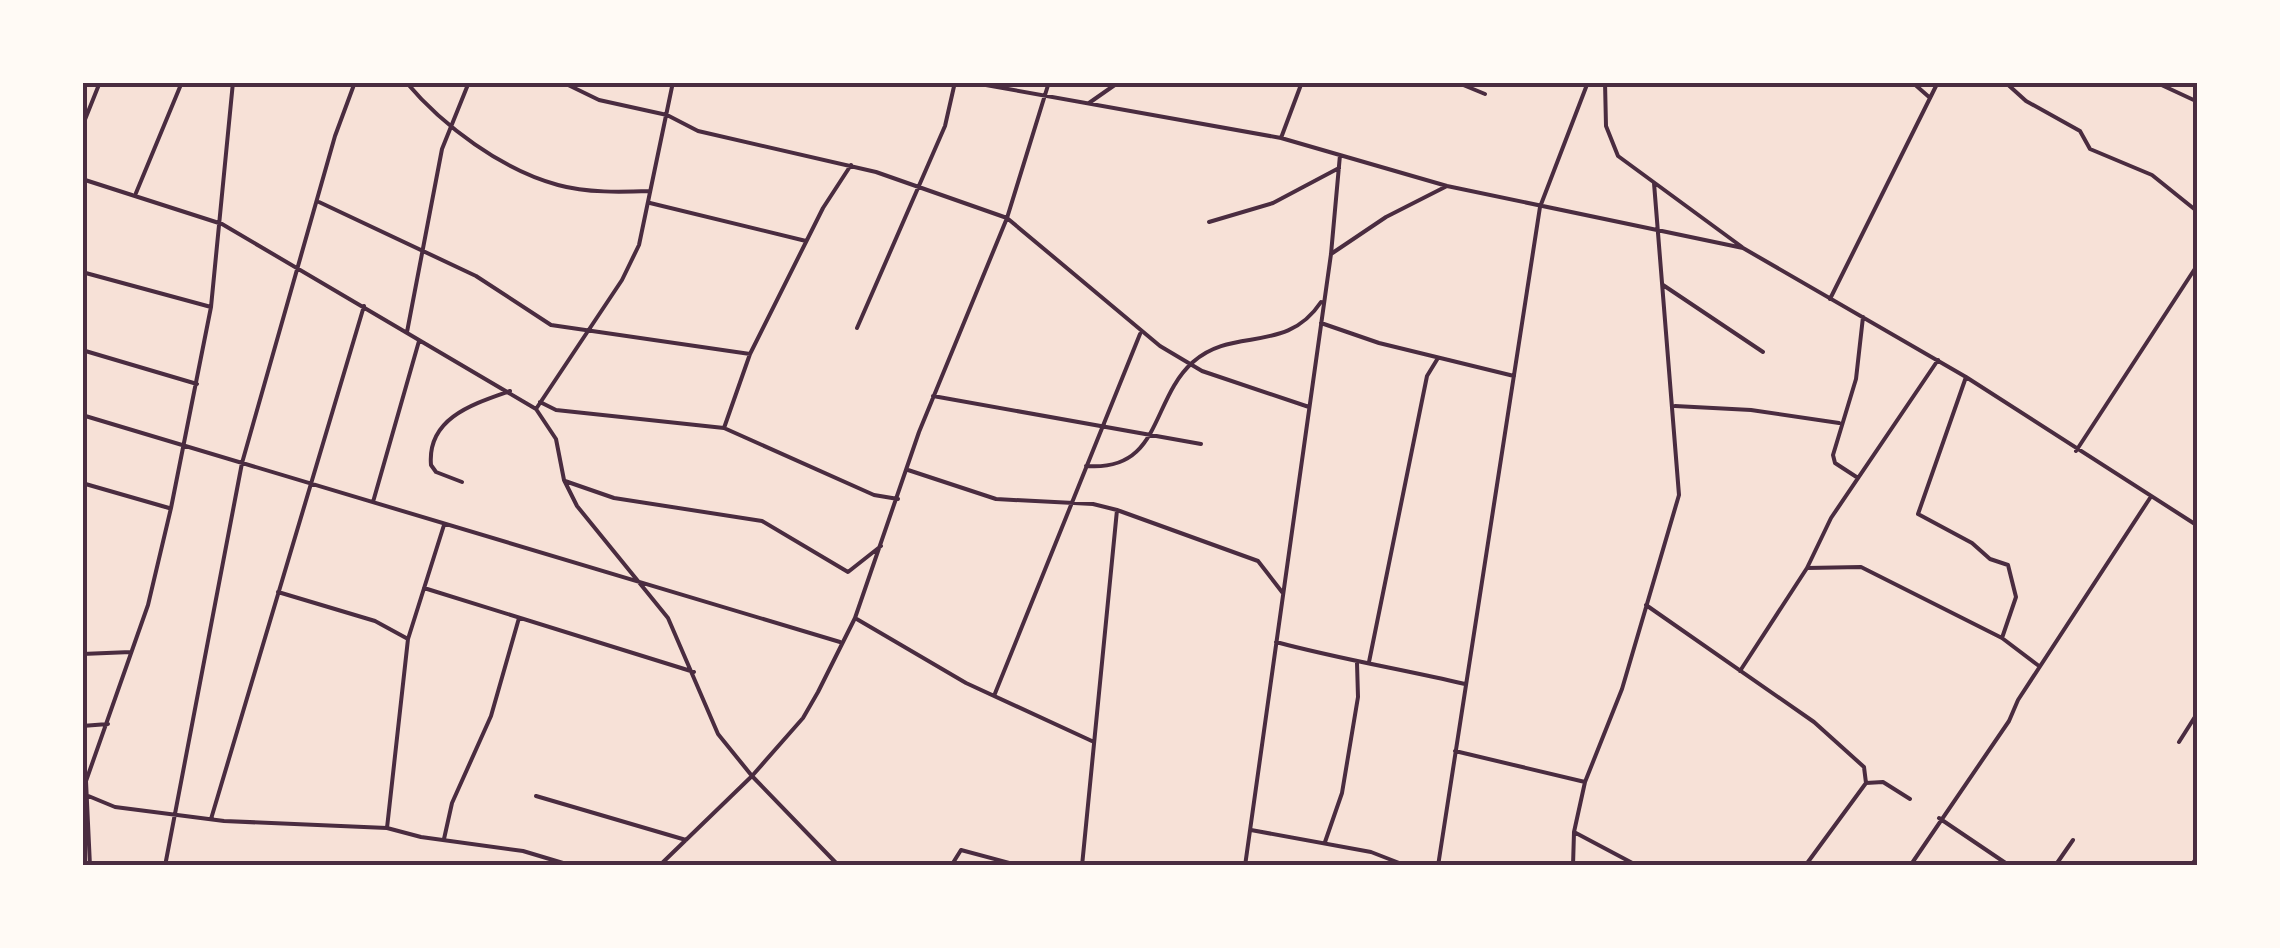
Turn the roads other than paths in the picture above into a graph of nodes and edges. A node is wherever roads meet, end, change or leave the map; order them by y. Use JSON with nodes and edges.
{"nodes":[{"id":1,"x":100,"y":82,"type":"edge"},
{"id":2,"x":182,"y":82,"type":"edge"},
{"id":3,"x":233,"y":82,"type":"edge"},
{"id":4,"x":355,"y":82,"type":"edge"},
{"id":5,"x":406,"y":82,"type":"edge"},
{"id":6,"x":469,"y":82,"type":"edge"},
{"id":7,"x":562,"y":82,"type":"edge"},
{"id":8,"x":673,"y":82,"type":"edge"},
{"id":9,"x":955,"y":82,"type":"edge"},
{"id":10,"x":969,"y":82,"type":"edge"},
{"id":11,"x":1049,"y":82,"type":"edge"},
{"id":12,"x":1119,"y":82,"type":"edge"},
{"id":13,"x":1302,"y":82,"type":"edge"},
{"id":14,"x":1456,"y":82,"type":"edge"},
{"id":15,"x":1588,"y":82,"type":"edge"},
{"id":16,"x":1605,"y":82,"type":"edge"},
{"id":17,"x":1912,"y":82,"type":"edge"},
{"id":18,"x":1938,"y":82,"type":"edge"},
{"id":19,"x":2004,"y":82,"type":"edge"},
{"id":20,"x":2156,"y":82,"type":"edge"},
{"id":21,"x":1485,"y":94,"type":"dead end"},
{"id":22,"x":1046,"y":96,"type":"junction"},
{"id":23,"x":1929,"y":97,"type":"junction"},
{"id":24,"x":2198,"y":102,"type":"edge"},
{"id":25,"x":1089,"y":103,"type":"junction"},
{"id":26,"x":667,"y":116,"type":"junction"},
{"id":27,"x":449,"y":124,"type":"junction"},
{"id":28,"x":82,"y":127,"type":"edge"},
{"id":29,"x":1281,"y":138,"type":"junction"},
{"id":30,"x":1340,"y":154,"type":"junction"},
{"id":31,"x":851,"y":166,"type":"junction"},
{"id":32,"x":1340,"y":168,"type":"junction"},
{"id":33,"x":82,"y":179,"type":"edge"},
{"id":34,"x":1654,"y":183,"type":"junction"},
{"id":35,"x":1447,"y":186,"type":"junction"},
{"id":36,"x":920,"y":188,"type":"junction"},
{"id":37,"x":650,"y":191,"type":"junction"},
{"id":38,"x":135,"y":195,"type":"junction"},
{"id":39,"x":318,"y":201,"type":"junction"},
{"id":40,"x":648,"y":203,"type":"junction"},
{"id":41,"x":1540,"y":208,"type":"junction"},
{"id":42,"x":2198,"y":212,"type":"edge"},
{"id":43,"x":1008,"y":218,"type":"junction"},
{"id":44,"x":1210,"y":222,"type":"dead end"},
{"id":45,"x":222,"y":224,"type":"junction"},
{"id":46,"x":1656,"y":233,"type":"junction"},
{"id":47,"x":806,"y":241,"type":"junction"},
{"id":48,"x":424,"y":248,"type":"junction"},
{"id":49,"x":1743,"y":248,"type":"junction"},
{"id":50,"x":1331,"y":254,"type":"junction"},
{"id":51,"x":2198,"y":264,"type":"edge"},
{"id":52,"x":298,"y":265,"type":"junction"},
{"id":53,"x":82,"y":272,"type":"edge"},
{"id":54,"x":1663,"y":284,"type":"junction"},
{"id":55,"x":1324,"y":298,"type":"junction"},
{"id":56,"x":1830,"y":299,"type":"junction"},
{"id":57,"x":364,"y":305,"type":"junction"},
{"id":58,"x":211,"y":307,"type":"junction"},
{"id":59,"x":1863,"y":318,"type":"junction"},
{"id":60,"x":1320,"y":323,"type":"junction"},
{"id":61,"x":858,"y":328,"type":"dead end"},
{"id":62,"x":407,"y":332,"type":"junction"},
{"id":63,"x":586,"y":333,"type":"junction"},
{"id":64,"x":1140,"y":334,"type":"junction"},
{"id":65,"x":419,"y":341,"type":"junction"},
{"id":66,"x":82,"y":350,"type":"edge"},
{"id":67,"x":1764,"y":352,"type":"dead end"},
{"id":68,"x":750,"y":354,"type":"junction"},
{"id":69,"x":1438,"y":358,"type":"junction"},
{"id":70,"x":1938,"y":360,"type":"junction"},
{"id":71,"x":1189,"y":365,"type":"junction"},
{"id":72,"x":1514,"y":376,"type":"junction"},
{"id":73,"x":1966,"y":377,"type":"junction"},
{"id":74,"x":197,"y":384,"type":"junction"},
{"id":75,"x":510,"y":391,"type":"junction"},
{"id":76,"x":934,"y":396,"type":"junction"},
{"id":77,"x":540,"y":402,"type":"junction"},
{"id":78,"x":1674,"y":406,"type":"junction"},
{"id":79,"x":1308,"y":407,"type":"junction"},
{"id":80,"x":536,"y":409,"type":"junction"},
{"id":81,"x":82,"y":415,"type":"edge"},
{"id":82,"x":1839,"y":424,"type":"junction"},
{"id":83,"x":1101,"y":425,"type":"junction"},
{"id":84,"x":724,"y":428,"type":"junction"},
{"id":85,"x":1148,"y":433,"type":"junction"},
{"id":86,"x":1201,"y":444,"type":"dead end"},
{"id":87,"x":182,"y":445,"type":"junction"},
{"id":88,"x":2076,"y":451,"type":"junction"},
{"id":89,"x":242,"y":463,"type":"junction"},
{"id":90,"x":1086,"y":466,"type":"junction"},
{"id":91,"x":908,"y":470,"type":"junction"},
{"id":92,"x":1858,"y":478,"type":"junction"},
{"id":93,"x":564,"y":480,"type":"junction"},
{"id":94,"x":462,"y":482,"type":"dead end"},
{"id":95,"x":82,"y":483,"type":"edge"},
{"id":96,"x":311,"y":484,"type":"junction"},
{"id":97,"x":2150,"y":497,"type":"junction"},
{"id":98,"x":898,"y":499,"type":"junction"},
{"id":99,"x":373,"y":502,"type":"junction"},
{"id":100,"x":1074,"y":502,"type":"junction"},
{"id":101,"x":171,"y":508,"type":"junction"},
{"id":102,"x":1118,"y":510,"type":"junction"},
{"id":103,"x":444,"y":524,"type":"junction"},
{"id":104,"x":2198,"y":526,"type":"edge"},
{"id":105,"x":881,"y":546,"type":"junction"},
{"id":106,"x":1807,"y":568,"type":"junction"},
{"id":107,"x":637,"y":581,"type":"junction"},
{"id":108,"x":424,"y":588,"type":"junction"},
{"id":109,"x":278,"y":592,"type":"junction"},
{"id":110,"x":1282,"y":592,"type":"junction"},
{"id":111,"x":1646,"y":605,"type":"junction"},
{"id":112,"x":519,"y":618,"type":"junction"},
{"id":113,"x":855,"y":618,"type":"junction"},
{"id":114,"x":2002,"y":638,"type":"junction"},
{"id":115,"x":408,"y":640,"type":"junction"},
{"id":116,"x":840,"y":642,"type":"junction"},
{"id":117,"x":1276,"y":642,"type":"junction"},
{"id":118,"x":132,"y":652,"type":"junction"},
{"id":119,"x":82,"y":654,"type":"edge"},
{"id":120,"x":1357,"y":662,"type":"junction"},
{"id":121,"x":1368,"y":662,"type":"junction"},
{"id":122,"x":2039,"y":666,"type":"junction"},
{"id":123,"x":1740,"y":671,"type":"junction"},
{"id":124,"x":694,"y":672,"type":"junction"},
{"id":125,"x":1464,"y":684,"type":"junction"},
{"id":126,"x":994,"y":696,"type":"junction"},
{"id":127,"x":2198,"y":712,"type":"edge"},
{"id":128,"x":108,"y":724,"type":"junction"},
{"id":129,"x":82,"y":726,"type":"edge"},
{"id":130,"x":1094,"y":742,"type":"junction"},
{"id":131,"x":2179,"y":742,"type":"dead end"},
{"id":132,"x":1455,"y":751,"type":"junction"},
{"id":133,"x":752,"y":776,"type":"junction"},
{"id":134,"x":1585,"y":782,"type":"junction"},
{"id":135,"x":1866,"y":783,"type":"junction"},
{"id":136,"x":86,"y":795,"type":"junction"},
{"id":137,"x":536,"y":796,"type":"dead end"},
{"id":138,"x":1910,"y":799,"type":"dead end"},
{"id":139,"x":176,"y":814,"type":"junction"},
{"id":140,"x":1938,"y":818,"type":"junction"},
{"id":141,"x":210,"y":819,"type":"junction"},
{"id":142,"x":388,"y":828,"type":"junction"},
{"id":143,"x":1251,"y":830,"type":"junction"},
{"id":144,"x":1574,"y":832,"type":"junction"},
{"id":145,"x":444,"y":839,"type":"junction"},
{"id":146,"x":686,"y":840,"type":"junction"},
{"id":147,"x":2073,"y":840,"type":"dead end"},
{"id":148,"x":1325,"y":842,"type":"junction"},
{"id":149,"x":2198,"y":856,"type":"edge"},
{"id":150,"x":90,"y":866,"type":"edge"},
{"id":151,"x":166,"y":866,"type":"edge"},
{"id":152,"x":574,"y":866,"type":"edge"},
{"id":153,"x":660,"y":866,"type":"edge"},
{"id":154,"x":839,"y":866,"type":"edge"},
{"id":155,"x":951,"y":866,"type":"edge"},
{"id":156,"x":1021,"y":866,"type":"edge"},
{"id":157,"x":1082,"y":866,"type":"edge"},
{"id":158,"x":1245,"y":866,"type":"edge"},
{"id":159,"x":1407,"y":866,"type":"edge"},
{"id":160,"x":1438,"y":866,"type":"edge"},
{"id":161,"x":1573,"y":866,"type":"edge"},
{"id":162,"x":1638,"y":866,"type":"edge"},
{"id":163,"x":1805,"y":866,"type":"edge"},
{"id":164,"x":1910,"y":866,"type":"edge"},
{"id":165,"x":2010,"y":866,"type":"edge"},
{"id":166,"x":2056,"y":866,"type":"edge"},
{"id":167,"x":2191,"y":866,"type":"edge"}],
"edges":[{"from":1,"to":28,"type":"street"},
{"from":2,"to":38,"type":"street"},
{"from":3,"to":45,"type":"street"},
{"from":4,"to":39,"type":"street"},
{"from":5,"to":27,"type":"street"},
{"from":6,"to":27,"type":"street"},
{"from":7,"to":26,"type":"street"},
{"from":8,"to":26,"type":"street"},
{"from":9,"to":36,"type":"street"},
{"from":10,"to":22,"type":"street"},
{"from":11,"to":22,"type":"street"},
{"from":12,"to":25,"type":"street"},
{"from":13,"to":29,"type":"street"},
{"from":14,"to":21,"type":"street"},
{"from":15,"to":41,"type":"street"},
{"from":16,"to":34,"type":"street"},
{"from":17,"to":23,"type":"street"},
{"from":18,"to":23,"type":"street"},
{"from":19,"to":42,"type":"street"},
{"from":20,"to":24,"type":"street"},
{"from":22,"to":25,"type":"street"},
{"from":22,"to":43,"type":"street"},
{"from":23,"to":56,"type":"street"},
{"from":25,"to":29,"type":"street"},
{"from":26,"to":31,"type":"street"},
{"from":26,"to":37,"type":"street"},
{"from":27,"to":37,"type":"street"},
{"from":27,"to":48,"type":"street"},
{"from":29,"to":30,"type":"street"},
{"from":30,"to":32,"type":"street"},
{"from":30,"to":35,"type":"street"},
{"from":31,"to":36,"type":"street"},
{"from":31,"to":47,"type":"street"},
{"from":32,"to":44,"type":"street"},
{"from":32,"to":50,"type":"street"},
{"from":33,"to":38,"type":"street"},
{"from":34,"to":46,"type":"street"},
{"from":34,"to":49,"type":"street"},
{"from":35,"to":41,"type":"street"},
{"from":35,"to":50,"type":"street"},
{"from":36,"to":43,"type":"street"},
{"from":36,"to":61,"type":"street"},
{"from":37,"to":40,"type":"street"},
{"from":38,"to":45,"type":"street"},
{"from":39,"to":48,"type":"street"},
{"from":39,"to":52,"type":"street"},
{"from":40,"to":47,"type":"street"},
{"from":40,"to":63,"type":"street"},
{"from":41,"to":46,"type":"street"},
{"from":41,"to":72,"type":"street"},
{"from":43,"to":64,"type":"street"},
{"from":43,"to":76,"type":"street"},
{"from":45,"to":52,"type":"street"},
{"from":45,"to":58,"type":"street"},
{"from":46,"to":49,"type":"street"},
{"from":46,"to":54,"type":"street"},
{"from":47,"to":68,"type":"street"},
{"from":48,"to":62,"type":"street"},
{"from":48,"to":63,"type":"street"},
{"from":49,"to":56,"type":"street"},
{"from":50,"to":55,"type":"street"},
{"from":51,"to":88,"type":"street"},
{"from":52,"to":57,"type":"street"},
{"from":52,"to":89,"type":"street"},
{"from":53,"to":58,"type":"street"},
{"from":54,"to":67,"type":"street"},
{"from":54,"to":78,"type":"street"},
{"from":55,"to":60,"type":"street"},
{"from":55,"to":71,"type":"street"},
{"from":56,"to":59,"type":"street"},
{"from":57,"to":62,"type":"street"},
{"from":57,"to":96,"type":"street"},
{"from":58,"to":74,"type":"street"},
{"from":59,"to":70,"type":"street"},
{"from":59,"to":82,"type":"street"},
{"from":60,"to":69,"type":"street"},
{"from":60,"to":79,"type":"street"},
{"from":62,"to":65,"type":"street"},
{"from":63,"to":68,"type":"street"},
{"from":63,"to":77,"type":"street"},
{"from":64,"to":71,"type":"street"},
{"from":64,"to":83,"type":"street"},
{"from":65,"to":75,"type":"street"},
{"from":65,"to":99,"type":"street"},
{"from":66,"to":74,"type":"street"},
{"from":68,"to":84,"type":"street"},
{"from":69,"to":72,"type":"street"},
{"from":69,"to":121,"type":"street"},
{"from":70,"to":73,"type":"street"},
{"from":70,"to":92,"type":"street"},
{"from":71,"to":79,"type":"street"},
{"from":71,"to":85,"type":"street"},
{"from":72,"to":125,"type":"street"},
{"from":73,"to":88,"type":"street"},
{"from":73,"to":114,"type":"street"},
{"from":74,"to":87,"type":"street"},
{"from":75,"to":80,"type":"street"},
{"from":75,"to":94,"type":"street"},
{"from":76,"to":83,"type":"street"},
{"from":76,"to":91,"type":"street"},
{"from":77,"to":80,"type":"street"},
{"from":77,"to":84,"type":"street"},
{"from":78,"to":82,"type":"street"},
{"from":78,"to":111,"type":"street"},
{"from":79,"to":110,"type":"street"},
{"from":80,"to":93,"type":"street"},
{"from":81,"to":87,"type":"street"},
{"from":82,"to":92,"type":"street"},
{"from":83,"to":85,"type":"street"},
{"from":83,"to":90,"type":"street"},
{"from":84,"to":98,"type":"street"},
{"from":85,"to":86,"type":"street"},
{"from":85,"to":90,"type":"street"},
{"from":87,"to":89,"type":"street"},
{"from":87,"to":101,"type":"street"},
{"from":88,"to":97,"type":"street"},
{"from":89,"to":96,"type":"street"},
{"from":89,"to":139,"type":"street"},
{"from":90,"to":100,"type":"street"},
{"from":91,"to":98,"type":"street"},
{"from":91,"to":100,"type":"street"},
{"from":92,"to":106,"type":"street"},
{"from":93,"to":105,"type":"street"},
{"from":93,"to":107,"type":"street"},
{"from":95,"to":101,"type":"street"},
{"from":96,"to":99,"type":"street"},
{"from":96,"to":109,"type":"street"},
{"from":97,"to":104,"type":"street"},
{"from":97,"to":122,"type":"street"},
{"from":98,"to":105,"type":"street"},
{"from":99,"to":103,"type":"street"},
{"from":100,"to":102,"type":"street"},
{"from":100,"to":126,"type":"street"},
{"from":101,"to":118,"type":"street"},
{"from":102,"to":110,"type":"street"},
{"from":102,"to":130,"type":"street"},
{"from":103,"to":107,"type":"street"},
{"from":103,"to":108,"type":"street"},
{"from":105,"to":113,"type":"street"},
{"from":106,"to":114,"type":"street"},
{"from":106,"to":123,"type":"street"},
{"from":107,"to":116,"type":"street"},
{"from":107,"to":124,"type":"street"},
{"from":108,"to":112,"type":"street"},
{"from":108,"to":115,"type":"street"},
{"from":109,"to":115,"type":"street"},
{"from":109,"to":141,"type":"street"},
{"from":110,"to":117,"type":"street"},
{"from":111,"to":123,"type":"street"},
{"from":111,"to":134,"type":"street"},
{"from":112,"to":124,"type":"street"},
{"from":112,"to":145,"type":"street"},
{"from":113,"to":116,"type":"street"},
{"from":113,"to":126,"type":"street"},
{"from":114,"to":122,"type":"street"},
{"from":115,"to":142,"type":"street"},
{"from":116,"to":133,"type":"street"},
{"from":117,"to":120,"type":"street"},
{"from":117,"to":143,"type":"street"},
{"from":118,"to":119,"type":"street"},
{"from":118,"to":128,"type":"street"},
{"from":120,"to":121,"type":"street"},
{"from":120,"to":148,"type":"street"},
{"from":121,"to":125,"type":"street"},
{"from":122,"to":140,"type":"street"},
{"from":123,"to":135,"type":"street"},
{"from":124,"to":133,"type":"street"},
{"from":125,"to":132,"type":"street"},
{"from":126,"to":130,"type":"street"},
{"from":127,"to":131,"type":"street"},
{"from":128,"to":129,"type":"street"},
{"from":128,"to":136,"type":"street"},
{"from":130,"to":157,"type":"street"},
{"from":132,"to":134,"type":"street"},
{"from":132,"to":160,"type":"street"},
{"from":133,"to":146,"type":"street"},
{"from":133,"to":154,"type":"street"},
{"from":134,"to":144,"type":"street"},
{"from":135,"to":138,"type":"street"},
{"from":135,"to":163,"type":"street"},
{"from":136,"to":139,"type":"street"},
{"from":136,"to":150,"type":"street"},
{"from":137,"to":146,"type":"street"},
{"from":139,"to":141,"type":"street"},
{"from":139,"to":151,"type":"street"},
{"from":140,"to":164,"type":"street"},
{"from":140,"to":165,"type":"street"},
{"from":141,"to":142,"type":"street"},
{"from":142,"to":145,"type":"street"},
{"from":143,"to":148,"type":"street"},
{"from":143,"to":158,"type":"street"},
{"from":144,"to":161,"type":"street"},
{"from":144,"to":162,"type":"street"},
{"from":145,"to":152,"type":"street"},
{"from":146,"to":153,"type":"street"},
{"from":147,"to":166,"type":"street"},
{"from":148,"to":159,"type":"street"},
{"from":149,"to":167,"type":"street"},
{"from":155,"to":156,"type":"street"}]}
